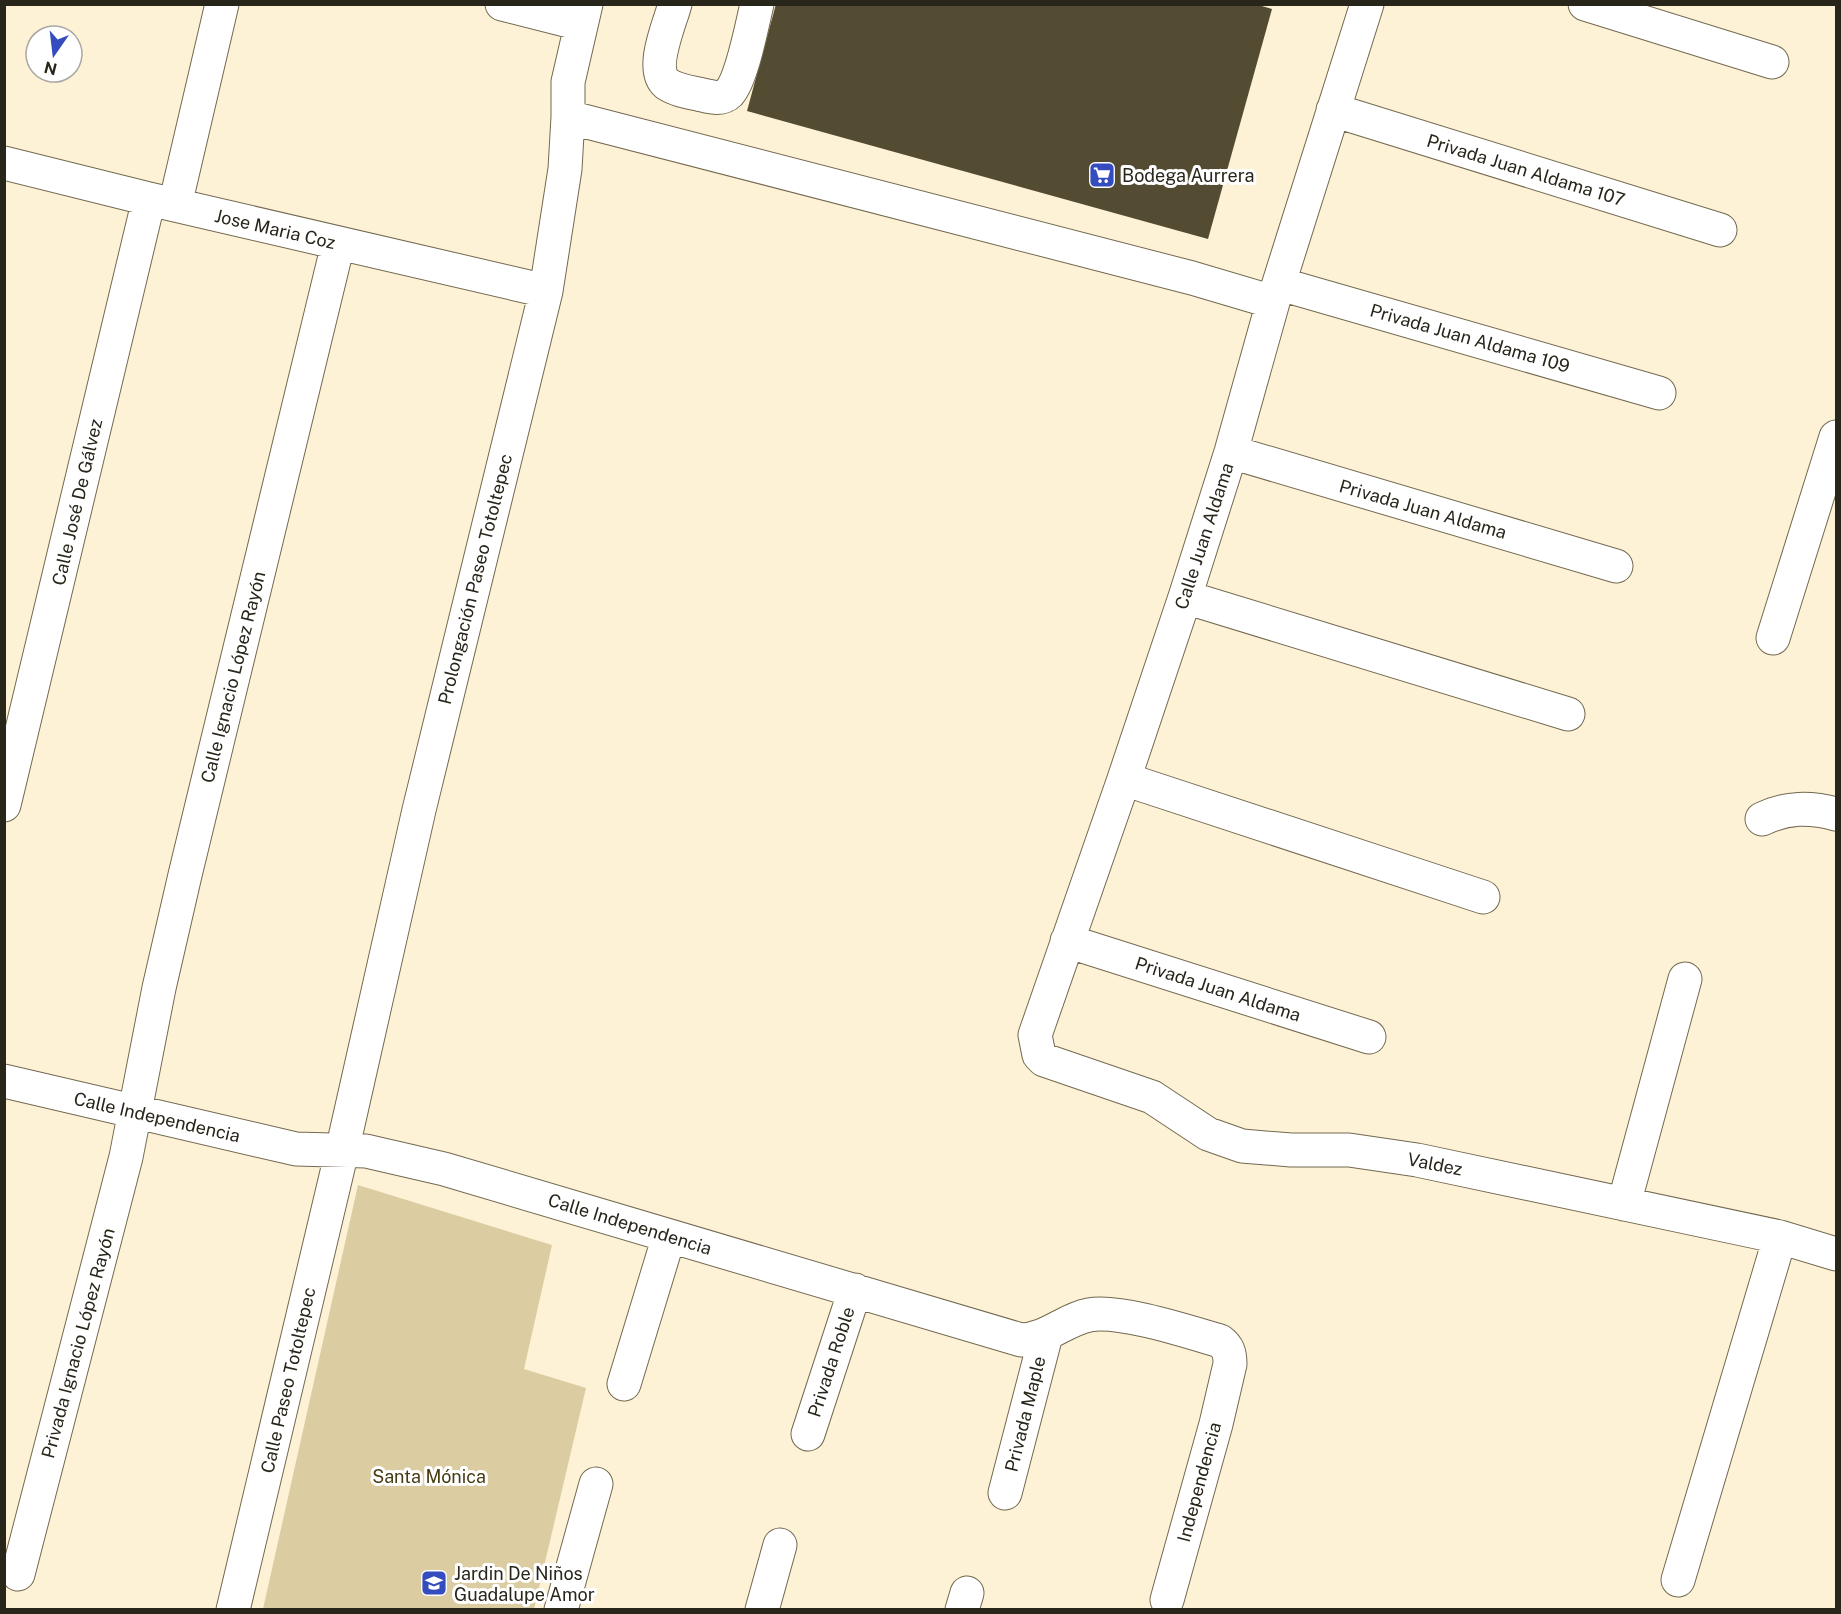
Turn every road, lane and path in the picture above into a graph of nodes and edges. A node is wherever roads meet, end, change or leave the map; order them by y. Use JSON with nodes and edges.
{"nodes":[{"id":1,"x":222,"y":4,"type":"edge"},
{"id":2,"x":502,"y":4,"type":"edge"},
{"id":3,"x":675,"y":4,"type":"edge"},
{"id":4,"x":757,"y":4,"type":"edge"},
{"id":5,"x":1367,"y":4,"type":"edge"},
{"id":6,"x":1586,"y":4,"type":"edge"},
{"id":7,"x":584,"y":14,"type":"edge"},
{"id":8,"x":1772,"y":62,"type":"dead end"},
{"id":9,"x":1333,"y":110,"type":"junction"},
{"id":10,"x":568,"y":117,"type":"junction"},
{"id":11,"x":4,"y":163,"type":"edge"},
{"id":12,"x":162,"y":202,"type":"junction"},
{"id":13,"x":1720,"y":230,"type":"dead end"},
{"id":14,"x":338,"y":244,"type":"junction"},
{"id":15,"x":546,"y":291,"type":"junction"},
{"id":16,"x":1277,"y":293,"type":"junction"},
{"id":17,"x":1659,"y":393,"type":"dead end"},
{"id":18,"x":1836,"y":437,"type":"edge"},
{"id":19,"x":1231,"y":452,"type":"junction"},
{"id":20,"x":1616,"y":566,"type":"dead end"},
{"id":21,"x":1185,"y":597,"type":"junction"},
{"id":22,"x":1773,"y":638,"type":"dead end"},
{"id":23,"x":1569,"y":714,"type":"dead end"},
{"id":24,"x":1124,"y":779,"type":"junction"},
{"id":25,"x":4,"y":805,"type":"edge"},
{"id":26,"x":1836,"y":814,"type":"edge"},
{"id":27,"x":1762,"y":819,"type":"dead end"},
{"id":28,"x":1483,"y":897,"type":"dead end"},
{"id":29,"x":1067,"y":941,"type":"junction"},
{"id":30,"x":1685,"y":980,"type":"dead end"},
{"id":31,"x":1369,"y":1037,"type":"dead end"},
{"id":32,"x":1044,"y":1060,"type":"joint"},
{"id":33,"x":4,"y":1081,"type":"edge"},
{"id":34,"x":136,"y":1113,"type":"junction"},
{"id":35,"x":342,"y":1151,"type":"junction"},
{"id":36,"x":1624,"y":1204,"type":"junction"},
{"id":37,"x":669,"y":1236,"type":"junction"},
{"id":38,"x":1780,"y":1237,"type":"junction"},
{"id":39,"x":1836,"y":1254,"type":"edge"},
{"id":40,"x":855,"y":1290,"type":"junction"},
{"id":41,"x":1046,"y":1335,"type":"junction"},
{"id":42,"x":1230,"y":1364,"type":"joint"},
{"id":43,"x":624,"y":1384,"type":"dead end"},
{"id":44,"x":808,"y":1434,"type":"dead end"},
{"id":45,"x":596,"y":1484,"type":"dead end"},
{"id":46,"x":1005,"y":1492,"type":"dead end"},
{"id":47,"x":780,"y":1545,"type":"dead end"},
{"id":48,"x":18,"y":1574,"type":"dead end"},
{"id":49,"x":1678,"y":1580,"type":"dead end"},
{"id":50,"x":1167,"y":1600,"type":"dead end"},
{"id":51,"x":233,"y":1610,"type":"edge"},
{"id":52,"x":561,"y":1610,"type":"edge"},
{"id":53,"x":762,"y":1610,"type":"edge"}],
"edges":[{"from":1,"to":12,"type":"street","name":"Calle José De Gálvez"},
{"from":2,"to":7,"type":"street"},
{"from":3,"to":4,"type":"street"},
{"from":5,"to":9,"type":"street","name":"Calle Juan Aldama"},
{"from":6,"to":8,"type":"street"},
{"from":7,"to":10,"type":"street","name":"Prolongación Paseo Totoltepec"},
{"from":9,"to":13,"type":"street","name":"Privada Juan Aldama 107"},
{"from":9,"to":16,"type":"street","name":"Calle Juan Aldama"},
{"from":10,"to":15,"type":"street","name":"Prolongación Paseo Totoltepec"},
{"from":10,"to":16,"type":"street","name":"Privada Juan Aldama 109"},
{"from":11,"to":12,"type":"street","name":"Jose Maria Coz"},
{"from":12,"to":14,"type":"street","name":"Jose Maria Coz"},
{"from":12,"to":25,"type":"street","name":"Calle José De Gálvez"},
{"from":14,"to":15,"type":"street","name":"Jose Maria Coz"},
{"from":14,"to":34,"type":"street","name":"Calle Ignacio López Rayón"},
{"from":15,"to":35,"type":"street","name":"Prolongación Paseo Totoltepec"},
{"from":16,"to":17,"type":"street","name":"Privada Juan Aldama 109"},
{"from":16,"to":19,"type":"street","name":"Calle Juan Aldama"},
{"from":18,"to":22,"type":"street"},
{"from":19,"to":20,"type":"street","name":"Privada Juan Aldama"},
{"from":19,"to":21,"type":"street","name":"Calle Juan Aldama"},
{"from":21,"to":23,"type":"street"},
{"from":21,"to":24,"type":"street","name":"Calle Juan Aldama"},
{"from":24,"to":28,"type":"street"},
{"from":24,"to":29,"type":"street","name":"Calle Juan Aldama"},
{"from":26,"to":27,"type":"street"},
{"from":29,"to":31,"type":"street","name":"Privada Juan Aldama"},
{"from":29,"to":32,"type":"street","name":"Calle Juan Aldama"},
{"from":30,"to":36,"type":"street"},
{"from":32,"to":36,"type":"street","name":"Valdez"},
{"from":33,"to":34,"type":"street","name":"Calle Independencia"},
{"from":34,"to":35,"type":"street","name":"Calle Independencia"},
{"from":34,"to":48,"type":"street","name":"Privada Ignacio López Rayón"},
{"from":35,"to":37,"type":"street","name":"Calle Independencia"},
{"from":35,"to":51,"type":"street","name":"Calle Paseo Totoltepec"},
{"from":36,"to":38,"type":"street","name":"Valdez"},
{"from":37,"to":40,"type":"street","name":"Calle Independencia"},
{"from":37,"to":43,"type":"street"},
{"from":38,"to":39,"type":"street","name":"Valdez"},
{"from":38,"to":49,"type":"street"},
{"from":40,"to":41,"type":"street","name":"Calle Independencia"},
{"from":40,"to":44,"type":"street","name":"Privada Roble"},
{"from":41,"to":42,"type":"street","name":"Calle Independencia"},
{"from":41,"to":46,"type":"street","name":"Privada Maple"},
{"from":42,"to":50,"type":"street","name":"Independencia"},
{"from":45,"to":52,"type":"street"},
{"from":47,"to":53,"type":"street"}]}
